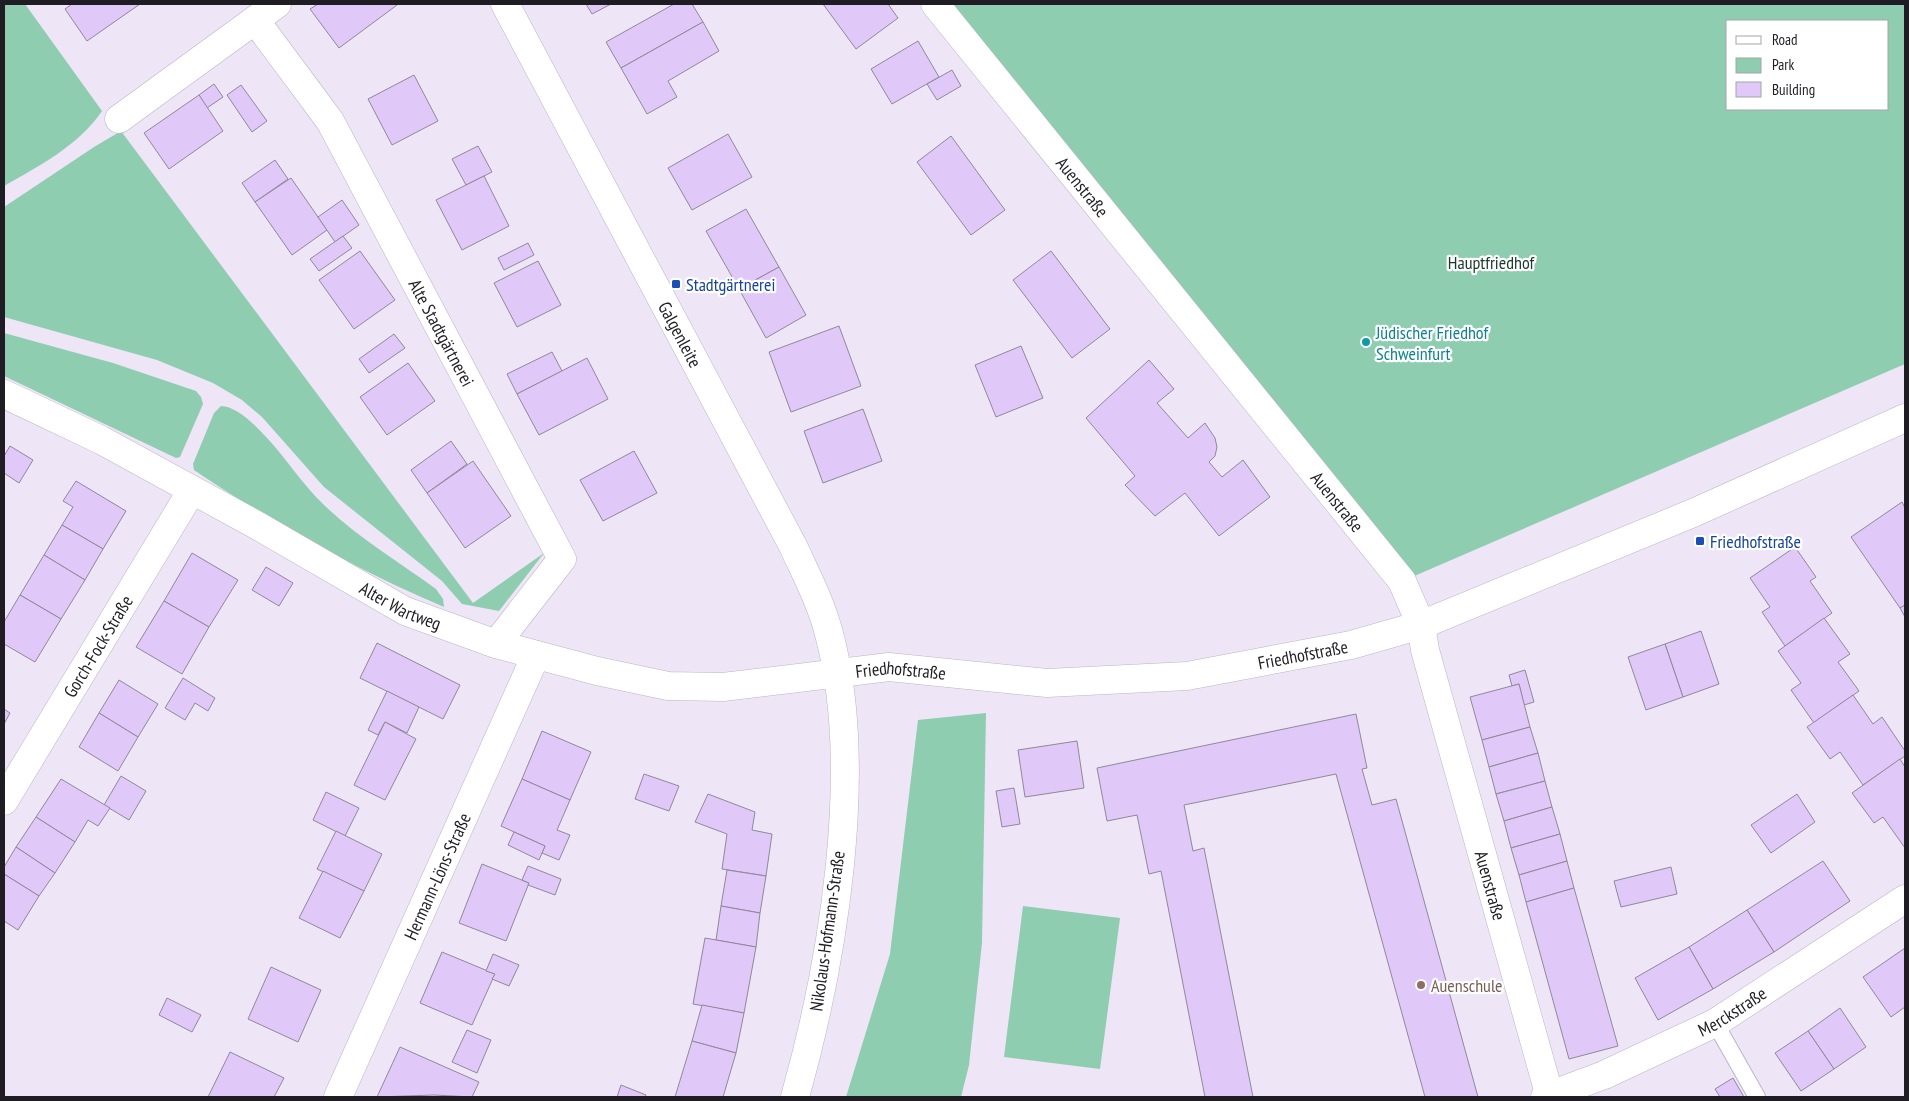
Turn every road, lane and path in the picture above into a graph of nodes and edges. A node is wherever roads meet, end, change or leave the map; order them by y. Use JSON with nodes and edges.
{"nodes":[{"id":1,"x":277,"y":4,"type":"edge"},
{"id":2,"x":505,"y":4,"type":"edge"},
{"id":3,"x":935,"y":4,"type":"edge"},
{"id":4,"x":255,"y":20,"type":"junction"},
{"id":5,"x":119,"y":119,"type":"dead end"},
{"id":6,"x":4,"y":394,"type":"edge"},
{"id":7,"x":1905,"y":418,"type":"edge"},
{"id":8,"x":192,"y":490,"type":"junction"},
{"id":9,"x":1421,"y":625,"type":"junction"},
{"id":10,"x":496,"y":644,"type":"junction"},
{"id":11,"x":536,"y":655,"type":"junction"},
{"id":12,"x":837,"y":673,"type":"junction"},
{"id":13,"x":4,"y":801,"type":"edge"},
{"id":14,"x":1905,"y":900,"type":"edge"},
{"id":15,"x":1716,"y":1023,"type":"junction"},
{"id":16,"x":338,"y":1097,"type":"edge"},
{"id":17,"x":795,"y":1097,"type":"edge"},
{"id":18,"x":1548,"y":1097,"type":"edge"},
{"id":19,"x":1757,"y":1097,"type":"edge"}],
"edges":[{"from":1,"to":4,"type":"street"},
{"from":2,"to":12,"type":"street","name":"Galgenleite"},
{"from":3,"to":9,"type":"street","name":"Auenstraße"},
{"from":4,"to":5,"type":"street"},
{"from":4,"to":10,"type":"street","name":"Alte Stadtgärtnerei"},
{"from":6,"to":8,"type":"street","name":"Alter Wartweg"},
{"from":7,"to":9,"type":"street","name":"Friedhofstraße"},
{"from":8,"to":10,"type":"street","name":"Alter Wartweg"},
{"from":8,"to":13,"type":"street","name":"Gorch-Fock-Straße"},
{"from":9,"to":12,"type":"street","name":"Friedhofstraße"},
{"from":9,"to":18,"type":"street","name":"Auenstraße"},
{"from":10,"to":11,"type":"street","name":"Alter Wartweg"},
{"from":11,"to":12,"type":"street","name":"Alter Wartweg"},
{"from":11,"to":16,"type":"street","name":"Hermann-Löns-Straße"},
{"from":12,"to":17,"type":"street","name":"Nikolaus-Hofmann-Straße"},
{"from":14,"to":15,"type":"street","name":"Merckstraße"},
{"from":15,"to":18,"type":"street","name":"Merckstraße"},
{"from":15,"to":19,"type":"lane"}]}
